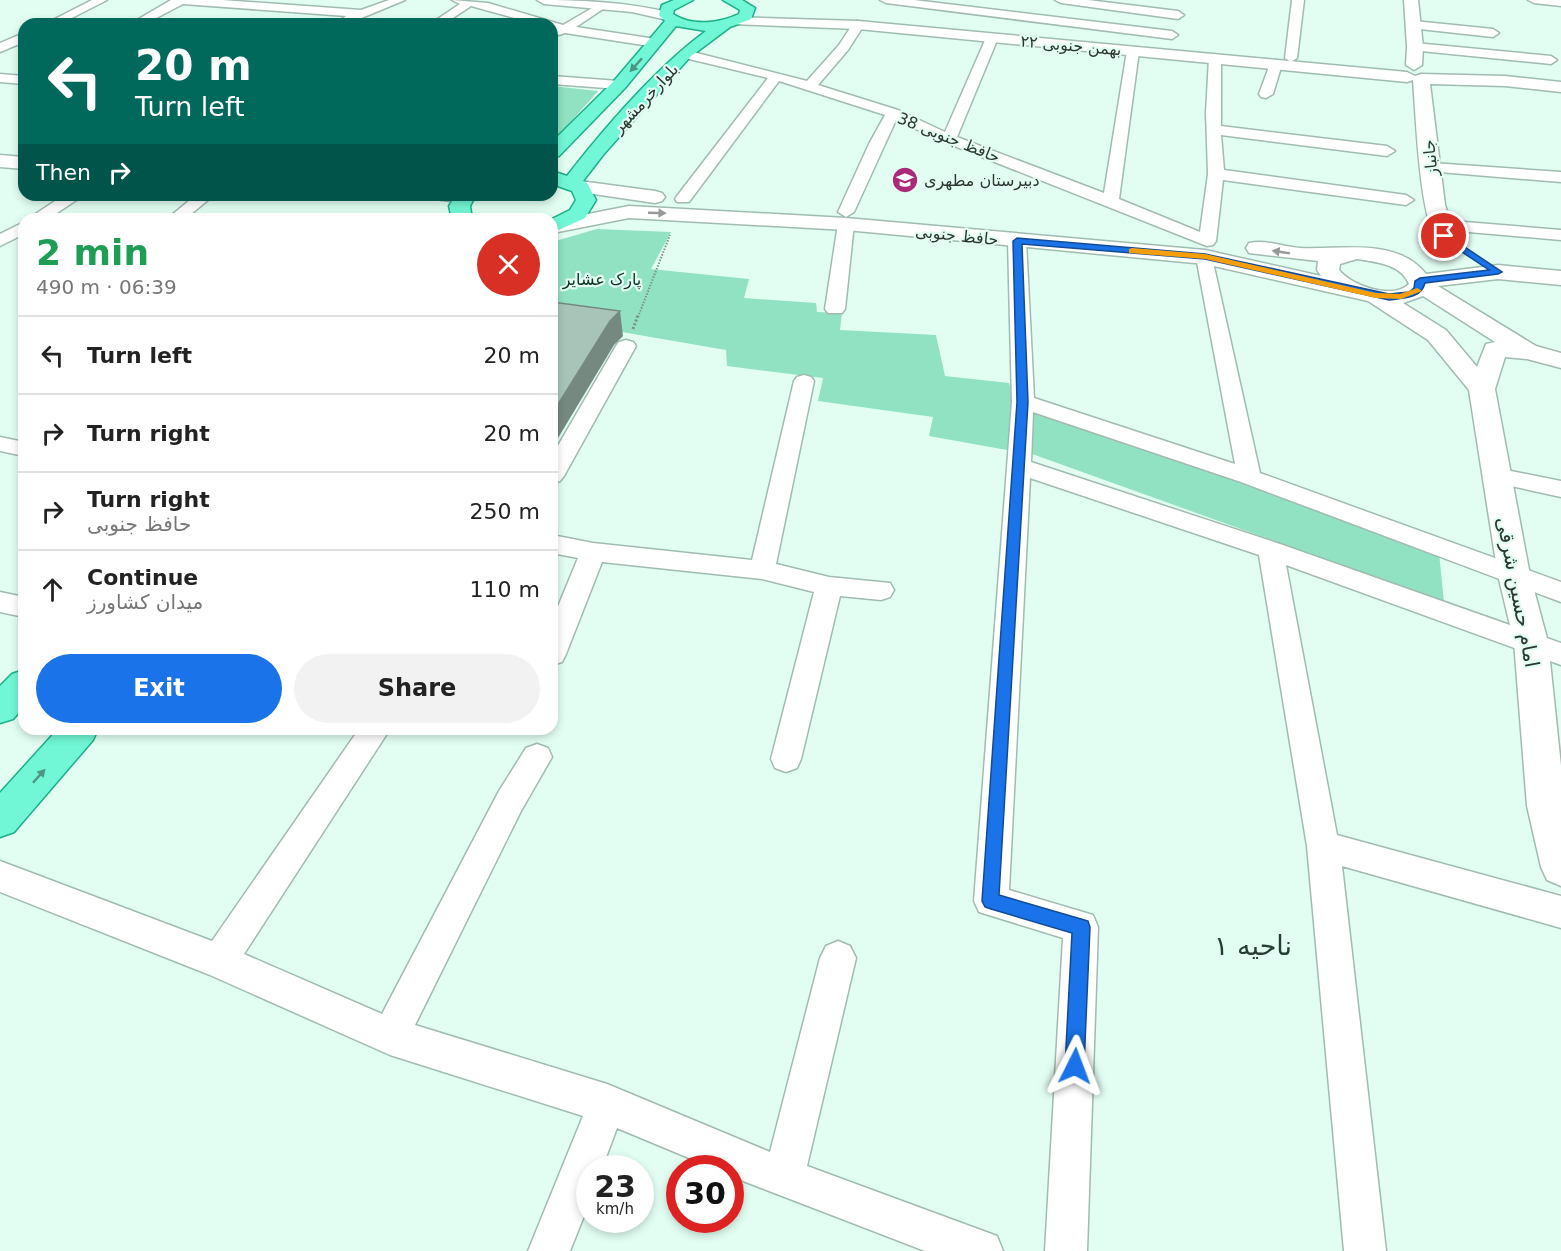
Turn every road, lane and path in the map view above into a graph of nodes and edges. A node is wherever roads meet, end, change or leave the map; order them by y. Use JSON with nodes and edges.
{"nodes":[{"id":1,"x":101,"y":0,"type":"edge"},
{"id":2,"x":180,"y":0,"type":"edge"},
{"id":3,"x":264,"y":0,"type":"edge"},
{"id":4,"x":347,"y":0,"type":"edge"},
{"id":5,"x":399,"y":0,"type":"edge"},
{"id":6,"x":544,"y":0,"type":"edge"},
{"id":7,"x":686,"y":0,"type":"edge"},
{"id":8,"x":1021,"y":0,"type":"edge"},
{"id":9,"x":1061,"y":0,"type":"edge"},
{"id":10,"x":1186,"y":0,"type":"edge"},
{"id":11,"x":1298,"y":0,"type":"edge"},
{"id":12,"x":1411,"y":0,"type":"edge"},
{"id":13,"x":1534,"y":0,"type":"edge"},
{"id":14,"x":464,"y":1,"type":"edge"},
{"id":15,"x":736,"y":1,"type":"edge"},
{"id":16,"x":1561,"y":1,"type":"edge"},
{"id":17,"x":635,"y":4,"type":"edge"},
{"id":18,"x":253,"y":6,"type":"junction"},
{"id":19,"x":599,"y":7,"type":"junction"},
{"id":20,"x":327,"y":11,"type":"junction"},
{"id":21,"x":872,"y":11,"type":"edge"},
{"id":22,"x":363,"y":14,"type":"junction"},
{"id":23,"x":236,"y":15,"type":"dead end"},
{"id":24,"x":1178,"y":15,"type":"junction"},
{"id":25,"x":772,"y":16,"type":"junction"},
{"id":26,"x":1007,"y":16,"type":"junction"},
{"id":27,"x":64,"y":18,"type":"edge"},
{"id":28,"x":147,"y":18,"type":"edge"},
{"id":29,"x":353,"y":18,"type":"edge"},
{"id":30,"x":443,"y":18,"type":"edge"},
{"id":31,"x":525,"y":18,"type":"edge"},
{"id":32,"x":731,"y":22,"type":"junction"},
{"id":33,"x":1414,"y":25,"type":"junction"},
{"id":34,"x":558,"y":27,"type":"edge"},
{"id":35,"x":665,"y":28,"type":"junction"},
{"id":36,"x":565,"y":29,"type":"junction"},
{"id":37,"x":558,"y":32,"type":"edge"},
{"id":38,"x":1493,"y":33,"type":"dead end"},
{"id":39,"x":709,"y":34,"type":"junction"},
{"id":40,"x":992,"y":35,"type":"junction"},
{"id":41,"x":18,"y":40,"type":"edge"},
{"id":42,"x":1172,"y":41,"type":"junction"},
{"id":43,"x":1415,"y":47,"type":"junction"},
{"id":44,"x":0,"y":48,"type":"edge"},
{"id":45,"x":1133,"y":51,"type":"junction"},
{"id":46,"x":685,"y":54,"type":"junction"},
{"id":47,"x":1215,"y":58,"type":"junction"},
{"id":48,"x":1291,"y":58,"type":"junction"},
{"id":49,"x":1551,"y":60,"type":"dead end"},
{"id":50,"x":1276,"y":64,"type":"junction"},
{"id":51,"x":1417,"y":73,"type":"junction"},
{"id":52,"x":776,"y":76,"type":"junction"},
{"id":53,"x":0,"y":78,"type":"edge"},
{"id":54,"x":18,"y":80,"type":"edge"},
{"id":55,"x":558,"y":80,"type":"edge"},
{"id":56,"x":619,"y":85,"type":"junction"},
{"id":57,"x":809,"y":87,"type":"junction"},
{"id":58,"x":1560,"y":89,"type":"edge"},
{"id":59,"x":1266,"y":94,"type":"dead end"},
{"id":60,"x":893,"y":113,"type":"junction"},
{"id":61,"x":1214,"y":130,"type":"junction"},
{"id":62,"x":949,"y":139,"type":"junction"},
{"id":63,"x":558,"y":146,"type":"edge"},
{"id":64,"x":558,"y":150,"type":"edge"},
{"id":65,"x":596,"y":151,"type":"junction"},
{"id":66,"x":1387,"y":151,"type":"dead end"},
{"id":67,"x":0,"y":161,"type":"edge"},
{"id":68,"x":18,"y":162,"type":"edge"},
{"id":69,"x":1432,"y":168,"type":"junction"},
{"id":70,"x":1216,"y":174,"type":"junction"},
{"id":71,"x":1561,"y":177,"type":"edge"},
{"id":72,"x":558,"y":179,"type":"edge"},
{"id":73,"x":576,"y":185,"type":"junction"},
{"id":74,"x":1406,"y":200,"type":"dead end"},
{"id":75,"x":66,"y":201,"type":"edge"},
{"id":76,"x":199,"y":201,"type":"edge"},
{"id":77,"x":1111,"y":201,"type":"junction"},
{"id":78,"x":636,"y":204,"type":"junction"},
{"id":79,"x":680,"y":206,"type":"junction"},
{"id":80,"x":46,"y":213,"type":"edge"},
{"id":81,"x":183,"y":213,"type":"edge"},
{"id":82,"x":846,"y":218,"type":"junction"},
{"id":83,"x":558,"y":225,"type":"edge"},
{"id":84,"x":558,"y":225,"type":"edge"},
{"id":85,"x":18,"y":230,"type":"edge"},
{"id":86,"x":1561,"y":235,"type":"edge"},
{"id":87,"x":0,"y":241,"type":"edge"},
{"id":88,"x":1017,"y":241,"type":"junction"},
{"id":89,"x":1444,"y":243,"type":"junction"},
{"id":90,"x":1206,"y":249,"type":"junction"},
{"id":91,"x":1340,"y":255,"type":"junction"},
{"id":92,"x":1378,"y":256,"type":"junction"},
{"id":93,"x":1498,"y":272,"type":"junction"},
{"id":94,"x":1463,"y":276,"type":"junction"},
{"id":95,"x":1561,"y":278,"type":"edge"},
{"id":96,"x":1420,"y":283,"type":"junction"},
{"id":97,"x":1365,"y":293,"type":"junction"},
{"id":98,"x":835,"y":309,"type":"dead end"},
{"id":99,"x":1461,"y":310,"type":"junction"},
{"id":100,"x":1437,"y":335,"type":"junction"},
{"id":101,"x":626,"y":346,"type":"joint"},
{"id":102,"x":1495,"y":349,"type":"junction"},
{"id":103,"x":1529,"y":352,"type":"junction"},
{"id":104,"x":1561,"y":361,"type":"edge"},
{"id":105,"x":804,"y":381,"type":"dead end"},
{"id":106,"x":1482,"y":389,"type":"junction"},
{"id":107,"x":1023,"y":402,"type":"junction"},
{"id":108,"x":558,"y":465,"type":"edge"},
{"id":109,"x":1019,"y":466,"type":"junction"},
{"id":110,"x":1496,"y":476,"type":"junction"},
{"id":111,"x":1249,"y":477,"type":"junction"},
{"id":112,"x":1561,"y":489,"type":"edge"},
{"id":113,"x":558,"y":545,"type":"edge"},
{"id":114,"x":1271,"y":550,"type":"junction"},
{"id":115,"x":593,"y":552,"type":"junction"},
{"id":116,"x":762,"y":570,"type":"junction"},
{"id":117,"x":1514,"y":575,"type":"junction"},
{"id":118,"x":829,"y":586,"type":"junction"},
{"id":119,"x":881,"y":590,"type":"dead end"},
{"id":120,"x":1561,"y":592,"type":"edge"},
{"id":121,"x":0,"y":602,"type":"edge"},
{"id":122,"x":18,"y":606,"type":"edge"},
{"id":123,"x":558,"y":639,"type":"edge"},
{"id":124,"x":1546,"y":648,"type":"edge"},
{"id":125,"x":18,"y":690,"type":"edge"},
{"id":126,"x":0,"y":709,"type":"edge"},
{"id":127,"x":75,"y":735,"type":"edge"},
{"id":128,"x":371,"y":735,"type":"edge"},
{"id":129,"x":537,"y":757,"type":"dead end"},
{"id":130,"x":786,"y":759,"type":"dead end"},
{"id":131,"x":0,"y":820,"type":"edge"},
{"id":132,"x":1323,"y":846,"type":"junction"},
{"id":133,"x":1561,"y":867,"type":"edge"},
{"id":134,"x":0,"y":876,"type":"edge"},
{"id":135,"x":1561,"y":912,"type":"edge"},
{"id":136,"x":838,"y":958,"type":"dead end"},
{"id":137,"x":219,"y":961,"type":"junction"},
{"id":138,"x":390,"y":1036,"type":"junction"},
{"id":139,"x":607,"y":1104,"type":"junction"},
{"id":140,"x":784,"y":1178,"type":"junction"},
{"id":141,"x":549,"y":1251,"type":"edge"},
{"id":142,"x":982,"y":1251,"type":"edge"},
{"id":143,"x":1066,"y":1251,"type":"edge"},
{"id":144,"x":1365,"y":1251,"type":"edge"}],
"edges":[{"from":1,"to":27,"type":"street"},
{"from":2,"to":18,"type":"street"},
{"from":2,"to":28,"type":"street"},
{"from":3,"to":18,"type":"street"},
{"from":4,"to":20,"type":"street"},
{"from":5,"to":22,"type":"street"},
{"from":6,"to":19,"type":"street"},
{"from":7,"to":35,"type":"main road","name":"بلوارخرمشهر"},
{"from":8,"to":26,"type":"street"},
{"from":9,"to":24,"type":"street"},
{"from":10,"to":24,"type":"street"},
{"from":11,"to":48,"type":"street"},
{"from":12,"to":33,"type":"street","name":"جانباز"},
{"from":13,"to":16,"type":"street"},
{"from":14,"to":30,"type":"street"},
{"from":14,"to":31,"type":"street"},
{"from":15,"to":25,"type":"street","name":"۲۲ بهمن جنوبی"},
{"from":15,"to":32,"type":"main road"},
{"from":17,"to":19,"type":"street"},
{"from":17,"to":35,"type":"street"},
{"from":18,"to":20,"type":"street"},
{"from":18,"to":23,"type":"street"},
{"from":19,"to":36,"type":"street"},
{"from":20,"to":22,"type":"street"},
{"from":21,"to":25,"type":"street","name":"۲۲ بهمن جنوبی"},
{"from":21,"to":26,"type":"street"},
{"from":21,"to":40,"type":"street","name":"۲۲ بهمن جنوبی"},
{"from":21,"to":57,"type":"street"},
{"from":22,"to":29,"type":"street"},
{"from":24,"to":42,"type":"street"},
{"from":25,"to":32,"type":"street","name":"۲۲ بهمن جنوبی"},
{"from":26,"to":40,"type":"street"},
{"from":26,"to":42,"type":"street"},
{"from":32,"to":35,"type":"main road"},
{"from":32,"to":39,"type":"main road","name":"بلوارخرمشهر"},
{"from":33,"to":38,"type":"street"},
{"from":33,"to":43,"type":"street","name":"جانباز"},
{"from":34,"to":36,"type":"street"},
{"from":35,"to":36,"type":"street"},
{"from":35,"to":39,"type":"main road"},
{"from":35,"to":56,"type":"main road","name":"بلوارخرمشهر","one_way":true},
{"from":36,"to":37,"type":"street"},
{"from":39,"to":46,"type":"main road","name":"بلوارخرمشهر"},
{"from":40,"to":42,"type":"street","name":"۲۲ بهمن جنوبی"},
{"from":40,"to":45,"type":"street","name":"۲۲ بهمن جنوبی"},
{"from":40,"to":62,"type":"street"},
{"from":41,"to":44,"type":"street"},
{"from":42,"to":48,"type":"street","name":"۲۲ بهمن جنوبی"},
{"from":43,"to":49,"type":"street"},
{"from":43,"to":51,"type":"street","name":"جانباز"},
{"from":45,"to":47,"type":"street","name":"۲۲ بهمن جنوبی"},
{"from":45,"to":77,"type":"street"},
{"from":46,"to":52,"type":"street","name":"حافظ جنوبی 38"},
{"from":46,"to":65,"type":"main road","name":"بلوارخرمشهر"},
{"from":47,"to":50,"type":"street","name":"۲۲ بهمن جنوبی"},
{"from":47,"to":61,"type":"street"},
{"from":48,"to":51,"type":"street","name":"۲۲ بهمن جنوبی"},
{"from":50,"to":51,"type":"street","name":"۲۲ بهمن جنوبی"},
{"from":50,"to":59,"type":"street"},
{"from":51,"to":58,"type":"street","name":"۲۲ بهمن جنوبی"},
{"from":51,"to":69,"type":"street","name":"جانباز"},
{"from":52,"to":57,"type":"street","name":"حافظ جنوبی 38"},
{"from":52,"to":79,"type":"street"},
{"from":53,"to":54,"type":"street"},
{"from":55,"to":56,"type":"street"},
{"from":56,"to":63,"type":"main road","name":"بلوارخرمشهر"},
{"from":57,"to":60,"type":"street","name":"حافظ جنوبی 38"},
{"from":60,"to":62,"type":"street","name":"حافظ جنوبی 38"},
{"from":60,"to":82,"type":"street"},
{"from":61,"to":66,"type":"street"},
{"from":61,"to":70,"type":"street"},
{"from":62,"to":77,"type":"street","name":"حافظ جنوبی 38"},
{"from":64,"to":65,"type":"main road"},
{"from":65,"to":73,"type":"main road","name":"بلوارخرمشهر"},
{"from":67,"to":68,"type":"street"},
{"from":69,"to":71,"type":"street"},
{"from":69,"to":89,"type":"street","name":"جانباز"},
{"from":70,"to":74,"type":"street"},
{"from":70,"to":90,"type":"street"},
{"from":72,"to":73,"type":"main road"},
{"from":73,"to":78,"type":"street","name":"حافظ جنوبی"},
{"from":73,"to":83,"type":"main road"},
{"from":75,"to":80,"type":"street"},
{"from":76,"to":81,"type":"street"},
{"from":77,"to":90,"type":"street","name":"حافظ جنوبی 38"},
{"from":78,"to":79,"type":"street","name":"حافظ جنوبی"},
{"from":78,"to":84,"type":"street","name":"حافظ جنوبی"},
{"from":79,"to":82,"type":"street","name":"حافظ جنوبی"},
{"from":79,"to":101,"type":"path"},
{"from":82,"to":88,"type":"street","name":"حافظ جنوبی"},
{"from":82,"to":90,"type":"street","name":"حافظ جنوبی"},
{"from":82,"to":98,"type":"street"},
{"from":85,"to":87,"type":"street"},
{"from":86,"to":89,"type":"street"},
{"from":88,"to":90,"type":"street","name":"حافظ جنوبی"},
{"from":88,"to":107,"type":"street"},
{"from":89,"to":92,"type":"street"},
{"from":89,"to":93,"type":"street"},
{"from":91,"to":90,"type":"street","name":"حافظ جنوبی","one_way":true},
{"from":90,"to":97,"type":"street","name":"حافظ جنوبی"},
{"from":90,"to":111,"type":"street"},
{"from":91,"to":92,"type":"street","name":"حافظ جنوبی"},
{"from":91,"to":97,"type":"street"},
{"from":92,"to":96,"type":"street"},
{"from":93,"to":94,"type":"street"},
{"from":93,"to":95,"type":"street"},
{"from":94,"to":96,"type":"street"},
{"from":94,"to":99,"type":"street"},
{"from":96,"to":97,"type":"street"},
{"from":96,"to":99,"type":"street"},
{"from":97,"to":100,"type":"street"},
{"from":99,"to":103,"type":"street"},
{"from":100,"to":102,"type":"street"},
{"from":100,"to":106,"type":"street"},
{"from":101,"to":108,"type":"street"},
{"from":102,"to":103,"type":"street"},
{"from":102,"to":106,"type":"street"},
{"from":103,"to":104,"type":"street"},
{"from":105,"to":116,"type":"street"},
{"from":106,"to":110,"type":"street","name":"امام حسین شرقی"},
{"from":107,"to":109,"type":"street"},
{"from":107,"to":111,"type":"street"},
{"from":109,"to":114,"type":"street"},
{"from":109,"to":143,"type":"street"},
{"from":110,"to":112,"type":"street"},
{"from":110,"to":117,"type":"street","name":"امام حسین شرقی"},
{"from":111,"to":117,"type":"street"},
{"from":113,"to":115,"type":"street"},
{"from":114,"to":124,"type":"street"},
{"from":114,"to":132,"type":"street"},
{"from":115,"to":116,"type":"street"},
{"from":115,"to":123,"type":"street"},
{"from":116,"to":118,"type":"street"},
{"from":117,"to":120,"type":"street"},
{"from":117,"to":124,"type":"street","name":"امام حسین شرقی"},
{"from":118,"to":119,"type":"street"},
{"from":118,"to":130,"type":"street"},
{"from":121,"to":122,"type":"street"},
{"from":124,"to":133,"type":"street","name":"امام حسین شرقی"},
{"from":125,"to":126,"type":"main road"},
{"from":131,"to":127,"type":"main road","one_way":true},
{"from":128,"to":137,"type":"street"},
{"from":129,"to":138,"type":"street"},
{"from":132,"to":135,"type":"street"},
{"from":132,"to":144,"type":"street"},
{"from":134,"to":137,"type":"street"},
{"from":136,"to":140,"type":"street"},
{"from":137,"to":138,"type":"street"},
{"from":138,"to":139,"type":"street"},
{"from":139,"to":140,"type":"street"},
{"from":139,"to":141,"type":"street"},
{"from":140,"to":142,"type":"street"}]}
